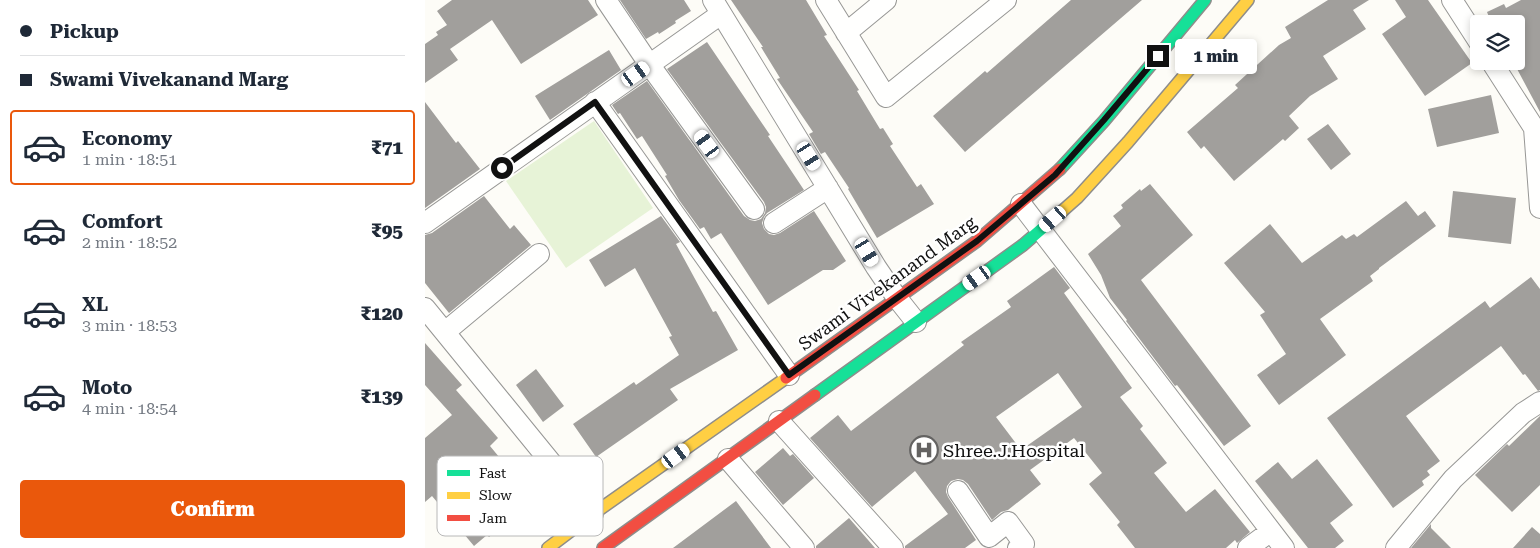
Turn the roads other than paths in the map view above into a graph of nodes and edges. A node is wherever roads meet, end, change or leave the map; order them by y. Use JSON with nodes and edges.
{"nodes":[{"id":1,"x":606,"y":0,"type":"edge"},
{"id":2,"x":826,"y":0,"type":"edge"},
{"id":3,"x":886,"y":0,"type":"edge"},
{"id":4,"x":1006,"y":0,"type":"edge"},
{"id":5,"x":1205,"y":0,"type":"edge"},
{"id":6,"x":1248,"y":0,"type":"edge"},
{"id":7,"x":1452,"y":0,"type":"edge"},
{"id":8,"x":717,"y":7,"type":"edge"},
{"id":9,"x":1470,"y":28,"type":"edge"},
{"id":10,"x":846,"y":32,"type":"junction"},
{"id":11,"x":649,"y":64,"type":"junction"},
{"id":12,"x":1497,"y":70,"type":"edge"},
{"id":13,"x":595,"y":102,"type":"junction"},
{"id":14,"x":829,"y":188,"type":"junction"},
{"id":15,"x":1021,"y":204,"type":"junction"},
{"id":16,"x":1540,"y":208,"type":"edge"},
{"id":17,"x":754,"y":209,"type":"dead end"},
{"id":18,"x":425,"y":222,"type":"edge"},
{"id":19,"x":774,"y":223,"type":"dead end"},
{"id":20,"x":1041,"y":230,"type":"junction"},
{"id":21,"x":539,"y":254,"type":"dead end"},
{"id":22,"x":897,"y":298,"type":"junction"},
{"id":23,"x":425,"y":308,"type":"edge"},
{"id":24,"x":916,"y":322,"type":"junction"},
{"id":25,"x":445,"y":332,"type":"junction"},
{"id":26,"x":789,"y":375,"type":"junction"},
{"id":27,"x":1540,"y":402,"type":"edge"},
{"id":28,"x":779,"y":421,"type":"junction"},
{"id":29,"x":546,"y":456,"type":"edge"},
{"id":30,"x":728,"y":458,"type":"junction"},
{"id":31,"x":958,"y":491,"type":"dead end"},
{"id":32,"x":603,"y":507,"type":"edge"},
{"id":33,"x":1271,"y":531,"type":"junction"},
{"id":34,"x":564,"y":536,"type":"edge"},
{"id":35,"x":616,"y":544,"type":"edge"},
{"id":36,"x":548,"y":548,"type":"edge"},
{"id":37,"x":804,"y":548,"type":"edge"},
{"id":38,"x":893,"y":548,"type":"edge"},
{"id":39,"x":1018,"y":548,"type":"edge"},
{"id":40,"x":1248,"y":548,"type":"edge"},
{"id":41,"x":1284,"y":548,"type":"edge"},
{"id":42,"x":1396,"y":548,"type":"edge"}],
"edges":[{"from":1,"to":11,"type":"street"},
{"from":2,"to":10,"type":"street"},
{"from":3,"to":10,"type":"street"},
{"from":4,"to":10,"type":"street"},
{"from":5,"to":15,"type":"main road","name":"Swami Vivekanand Marg"},
{"from":6,"to":20,"type":"main road"},
{"from":7,"to":9,"type":"street"},
{"from":8,"to":11,"type":"street"},
{"from":8,"to":14,"type":"street"},
{"from":11,"to":13,"type":"street"},
{"from":11,"to":17,"type":"street"},
{"from":12,"to":16,"type":"street"},
{"from":13,"to":18,"type":"street"},
{"from":13,"to":26,"type":"street"},
{"from":14,"to":19,"type":"street"},
{"from":14,"to":22,"type":"street"},
{"from":15,"to":20,"type":"street"},
{"from":15,"to":22,"type":"main road","name":"Swami Vivekanand Marg"},
{"from":20,"to":24,"type":"main road"},
{"from":20,"to":33,"type":"street"},
{"from":21,"to":25,"type":"street"},
{"from":22,"to":24,"type":"street"},
{"from":22,"to":26,"type":"main road","name":"Swami Vivekanand Marg"},
{"from":23,"to":25,"type":"street"},
{"from":24,"to":28,"type":"main road"},
{"from":25,"to":29,"type":"street"},
{"from":26,"to":32,"type":"main road","name":"Swami Vivekanand Marg"},
{"from":27,"to":42,"type":"street"},
{"from":28,"to":30,"type":"main road"},
{"from":28,"to":38,"type":"street"},
{"from":30,"to":35,"type":"main road"},
{"from":30,"to":37,"type":"street"},
{"from":31,"to":39,"type":"street"},
{"from":33,"to":40,"type":"street"},
{"from":33,"to":41,"type":"street"},
{"from":34,"to":36,"type":"main road","name":"Swami Vivekanand Marg"}]}
